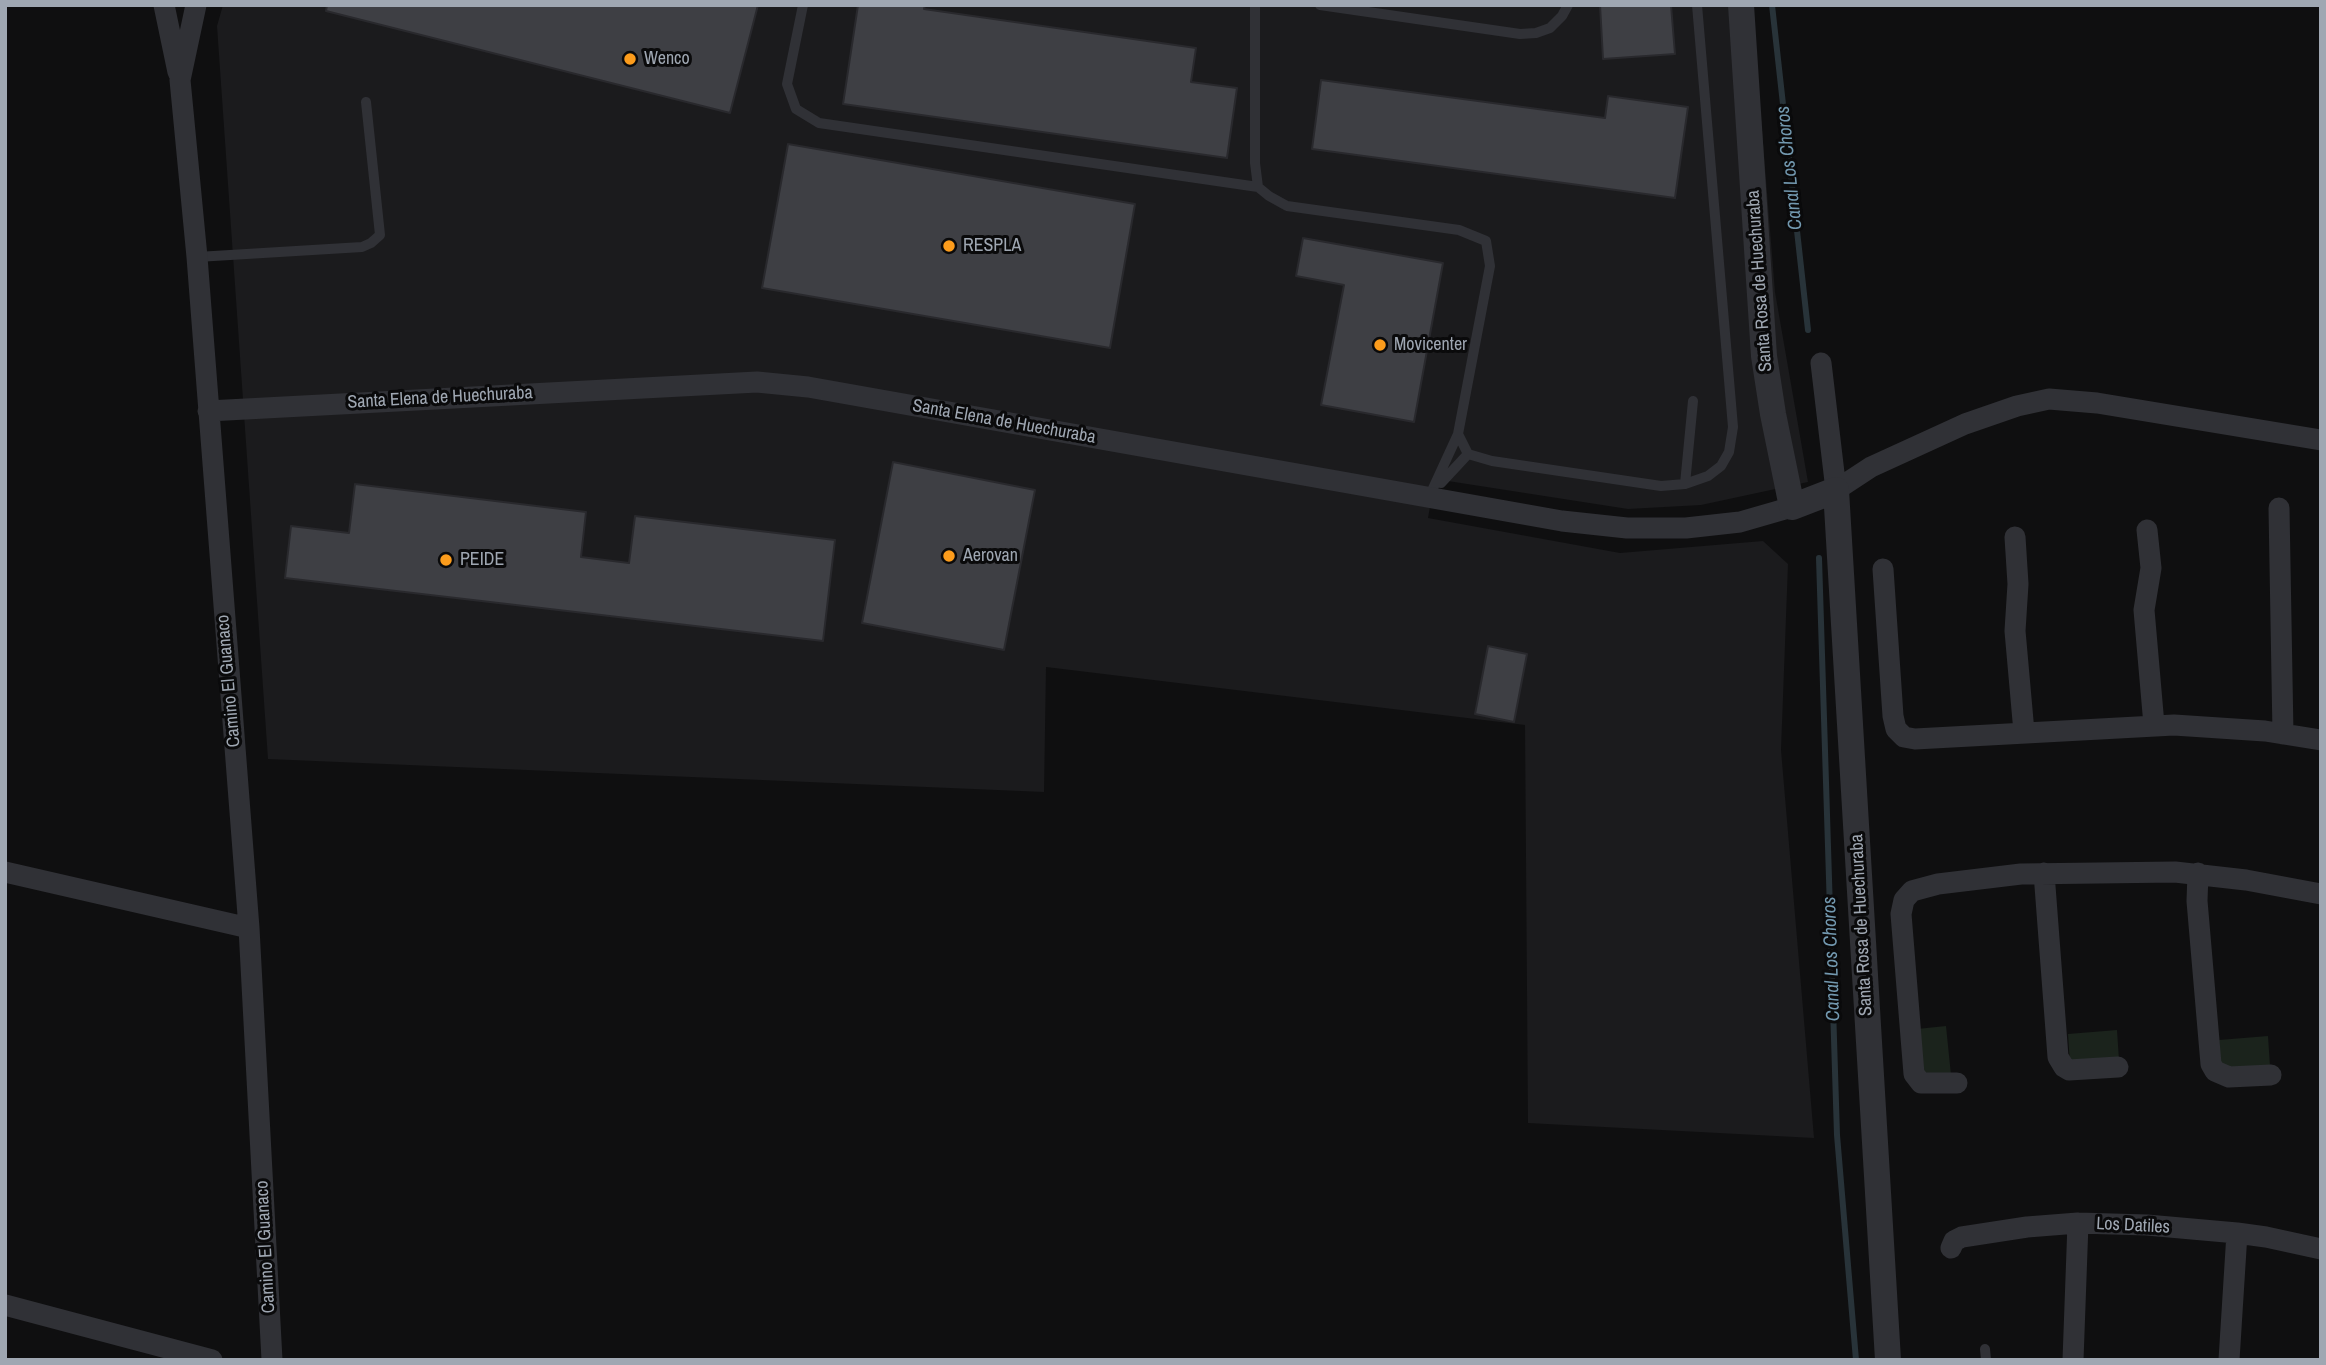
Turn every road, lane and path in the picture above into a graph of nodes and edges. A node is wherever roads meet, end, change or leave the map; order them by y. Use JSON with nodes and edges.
{"nodes":[{"id":1,"x":164,"y":5,"type":"edge"},
{"id":2,"x":196,"y":5,"type":"edge"},
{"id":3,"x":803,"y":5,"type":"edge"},
{"id":4,"x":1255,"y":5,"type":"edge"},
{"id":5,"x":1320,"y":5,"type":"edge"},
{"id":6,"x":1568,"y":5,"type":"edge"},
{"id":7,"x":1697,"y":5,"type":"edge"},
{"id":8,"x":1741,"y":5,"type":"edge"},
{"id":9,"x":180,"y":80,"type":"junction"},
{"id":10,"x":366,"y":102,"type":"dead end"},
{"id":11,"x":1258,"y":187,"type":"junction"},
{"id":12,"x":197,"y":257,"type":"junction"},
{"id":13,"x":1821,"y":363,"type":"dead end"},
{"id":14,"x":1693,"y":401,"type":"dead end"},
{"id":15,"x":208,"y":411,"type":"junction"},
{"id":16,"x":1458,"y":434,"type":"junction"},
{"id":17,"x":2321,"y":439,"type":"edge"},
{"id":18,"x":1468,"y":454,"type":"junction"},
{"id":19,"x":1685,"y":484,"type":"junction"},
{"id":20,"x":1836,"y":490,"type":"junction"},
{"id":21,"x":1431,"y":498,"type":"junction"},
{"id":22,"x":1792,"y":507,"type":"junction"},
{"id":23,"x":2279,"y":508,"type":"dead end"},
{"id":24,"x":2147,"y":530,"type":"dead end"},
{"id":25,"x":2015,"y":537,"type":"dead end"},
{"id":26,"x":1883,"y":569,"type":"dead end"},
{"id":27,"x":2154,"y":725,"type":"junction"},
{"id":28,"x":2024,"y":732,"type":"junction"},
{"id":29,"x":2283,"y":734,"type":"junction"},
{"id":30,"x":2321,"y":740,"type":"edge"},
{"id":31,"x":5,"y":872,"type":"edge"},
{"id":32,"x":2045,"y":873,"type":"junction"},
{"id":33,"x":2198,"y":873,"type":"junction"},
{"id":34,"x":2321,"y":894,"type":"edge"},
{"id":35,"x":249,"y":928,"type":"junction"},
{"id":36,"x":2118,"y":1068,"type":"dead end"},
{"id":37,"x":2271,"y":1075,"type":"dead end"},
{"id":38,"x":1957,"y":1083,"type":"dead end"},
{"id":39,"x":2078,"y":1223,"type":"junction"},
{"id":40,"x":2237,"y":1233,"type":"junction"},
{"id":41,"x":1951,"y":1248,"type":"dead end"},
{"id":42,"x":2321,"y":1249,"type":"edge"},
{"id":43,"x":5,"y":1305,"type":"edge"},
{"id":44,"x":212,"y":1360,"type":"edge"},
{"id":45,"x":272,"y":1360,"type":"edge"},
{"id":46,"x":1888,"y":1360,"type":"edge"},
{"id":47,"x":2073,"y":1360,"type":"edge"},
{"id":48,"x":2229,"y":1360,"type":"edge"}],
"edges":[{"from":1,"to":9,"type":"street"},
{"from":2,"to":9,"type":"street","name":"Camino El Guanaco"},
{"from":3,"to":11,"type":"lane"},
{"from":4,"to":11,"type":"lane"},
{"from":5,"to":6,"type":"lane"},
{"from":7,"to":19,"type":"lane"},
{"from":8,"to":22,"type":"street","name":"Santa Rosa de Huechuraba"},
{"from":9,"to":12,"type":"street","name":"Camino El Guanaco"},
{"from":10,"to":12,"type":"lane"},
{"from":11,"to":16,"type":"lane"},
{"from":12,"to":15,"type":"street","name":"Camino El Guanaco"},
{"from":13,"to":20,"type":"street","name":"Santa Rosa de Huechuraba"},
{"from":14,"to":19,"type":"lane"},
{"from":15,"to":21,"type":"street","name":"Santa Elena de Huechuraba"},
{"from":15,"to":35,"type":"street","name":"Camino El Guanaco"},
{"from":16,"to":18,"type":"lane"},
{"from":16,"to":21,"type":"lane"},
{"from":17,"to":20,"type":"street"},
{"from":18,"to":19,"type":"lane"},
{"from":18,"to":21,"type":"lane"},
{"from":20,"to":22,"type":"street"},
{"from":20,"to":46,"type":"street","name":"Santa Rosa de Huechuraba"},
{"from":21,"to":22,"type":"street","name":"Santa Elena de Huechuraba"},
{"from":23,"to":29,"type":"street"},
{"from":24,"to":27,"type":"street"},
{"from":25,"to":28,"type":"street"},
{"from":26,"to":28,"type":"street"},
{"from":27,"to":28,"type":"street"},
{"from":27,"to":29,"type":"street"},
{"from":29,"to":30,"type":"street"},
{"from":31,"to":35,"type":"street"},
{"from":32,"to":33,"type":"street"},
{"from":32,"to":36,"type":"street"},
{"from":32,"to":38,"type":"street"},
{"from":33,"to":34,"type":"street"},
{"from":33,"to":37,"type":"street"},
{"from":35,"to":45,"type":"street","name":"Camino El Guanaco"},
{"from":39,"to":40,"type":"street","name":"Los Datiles"},
{"from":39,"to":41,"type":"street","name":"Los Datiles"},
{"from":39,"to":47,"type":"street"},
{"from":40,"to":42,"type":"street","name":"Los Datiles"},
{"from":40,"to":48,"type":"street"},
{"from":43,"to":44,"type":"street"}]}
